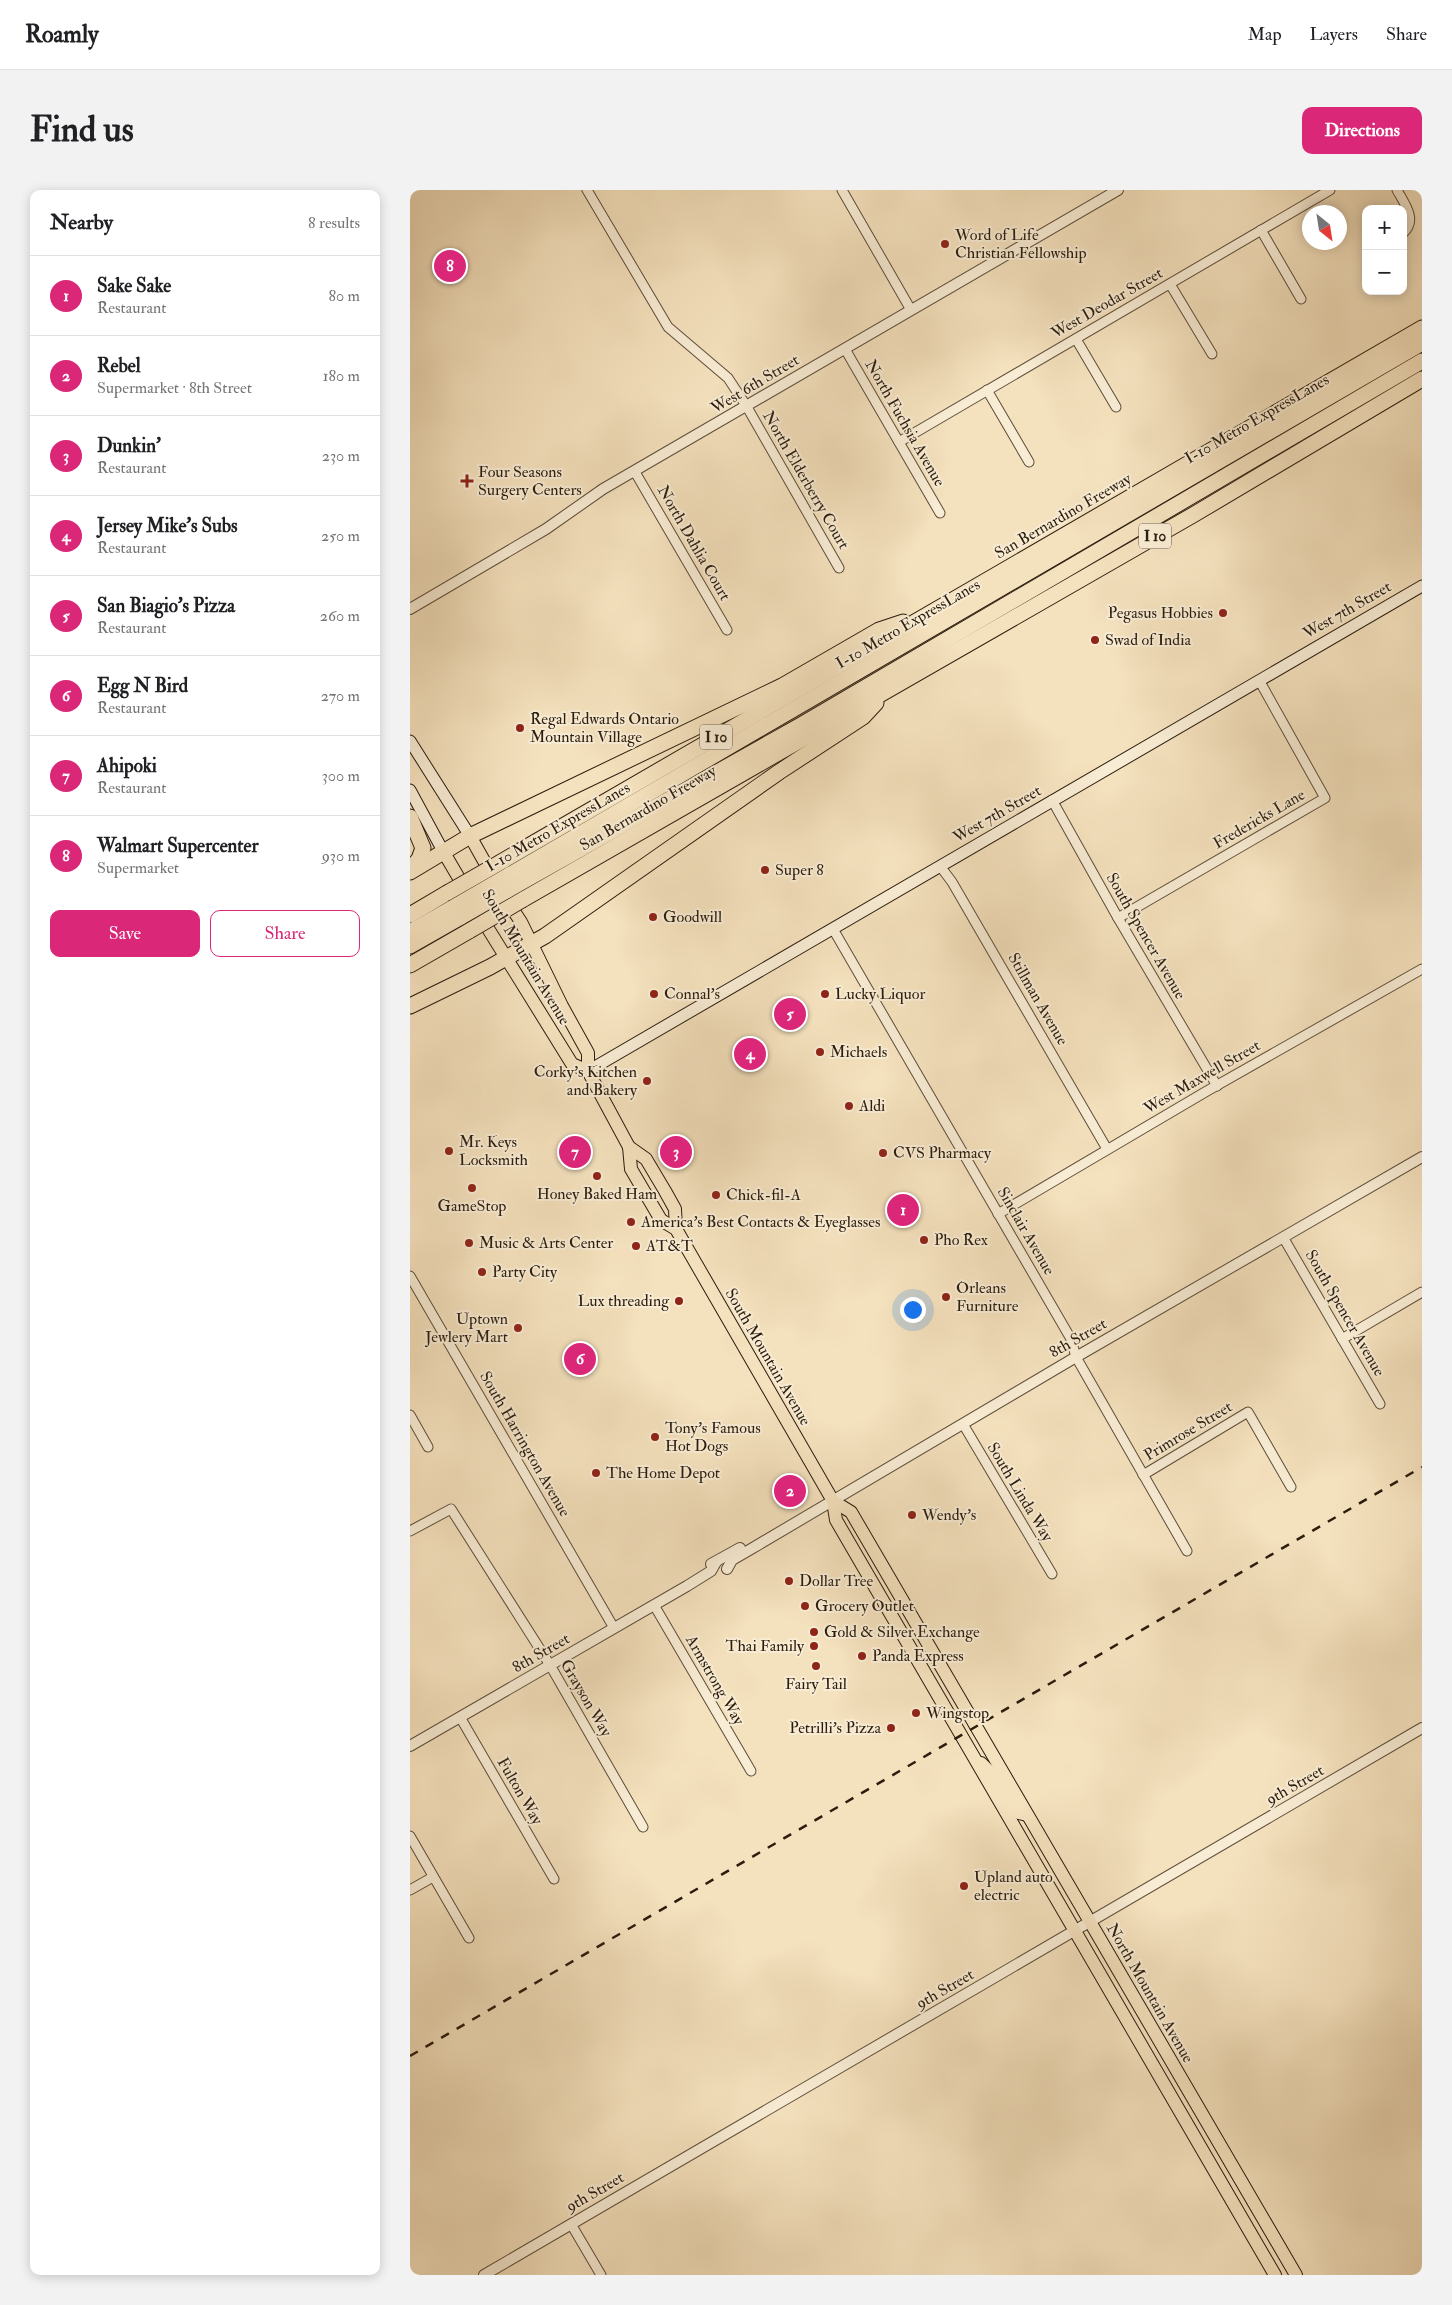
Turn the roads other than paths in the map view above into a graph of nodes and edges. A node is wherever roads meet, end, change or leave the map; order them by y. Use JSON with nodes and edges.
{"nodes":[{"id":1,"x":587,"y":190,"type":"edge"},
{"id":2,"x":842,"y":190,"type":"edge"},
{"id":3,"x":1118,"y":190,"type":"edge"},
{"id":4,"x":1330,"y":190,"type":"edge"},
{"id":5,"x":1397,"y":190,"type":"edge"},
{"id":6,"x":1406,"y":205,"type":"edge"},
{"id":7,"x":1407,"y":206,"type":"edge"},
{"id":8,"x":1261,"y":230,"type":"junction"},
{"id":9,"x":1407,"y":230,"type":"edge"},
{"id":10,"x":1170,"y":284,"type":"junction"},
{"id":11,"x":1301,"y":299,"type":"dead end"},
{"id":12,"x":911,"y":310,"type":"junction"},
{"id":13,"x":1422,"y":328,"type":"edge"},
{"id":14,"x":1076,"y":339,"type":"junction"},
{"id":15,"x":1422,"y":343,"type":"edge"},
{"id":16,"x":845,"y":349,"type":"junction"},
{"id":17,"x":1212,"y":354,"type":"dead end"},
{"id":18,"x":1422,"y":361,"type":"edge"},
{"id":19,"x":1422,"y":380,"type":"edge"},
{"id":20,"x":987,"y":390,"type":"junction"},
{"id":21,"x":747,"y":407,"type":"junction"},
{"id":22,"x":1116,"y":407,"type":"dead end"},
{"id":23,"x":898,"y":442,"type":"junction"},
{"id":24,"x":1029,"y":462,"type":"dead end"},
{"id":25,"x":634,"y":472,"type":"junction"},
{"id":26,"x":940,"y":513,"type":"dead end"},
{"id":27,"x":839,"y":568,"type":"dead end"},
{"id":28,"x":1422,"y":586,"type":"edge"},
{"id":29,"x":410,"y":609,"type":"edge"},
{"id":30,"x":933,"y":612,"type":"junction"},
{"id":31,"x":727,"y":630,"type":"dead end"},
{"id":32,"x":1259,"y":680,"type":"junction"},
{"id":33,"x":887,"y":691,"type":"junction"},
{"id":34,"x":808,"y":702,"type":"junction"},
{"id":35,"x":801,"y":726,"type":"junction"},
{"id":36,"x":732,"y":728,"type":"junction"},
{"id":37,"x":410,"y":741,"type":"edge"},
{"id":38,"x":717,"y":789,"type":"junction"},
{"id":39,"x":410,"y":790,"type":"edge"},
{"id":40,"x":1052,"y":800,"type":"junction"},
{"id":41,"x":410,"y":817,"type":"edge"},
{"id":42,"x":470,"y":836,"type":"junction"},
{"id":43,"x":443,"y":850,"type":"junction"},
{"id":44,"x":940,"y":866,"type":"junction"},
{"id":45,"x":410,"y":871,"type":"edge"},
{"id":46,"x":512,"y":880,"type":"junction"},
{"id":47,"x":456,"y":912,"type":"junction"},
{"id":48,"x":410,"y":915,"type":"edge"},
{"id":49,"x":1118,"y":918,"type":"junction"},
{"id":50,"x":832,"y":928,"type":"junction"},
{"id":51,"x":410,"y":932,"type":"edge"},
{"id":52,"x":532,"y":944,"type":"junction"},
{"id":53,"x":410,"y":946,"type":"edge"},
{"id":54,"x":505,"y":958,"type":"junction"},
{"id":55,"x":410,"y":966,"type":"edge"},
{"id":56,"x":1422,"y":969,"type":"edge"},
{"id":57,"x":410,"y":1006,"type":"edge"},
{"id":58,"x":588,"y":1071,"type":"junction"},
{"id":59,"x":1217,"y":1086,"type":"junction"},
{"id":60,"x":629,"y":1147,"type":"junction"},
{"id":61,"x":1107,"y":1149,"type":"junction"},
{"id":62,"x":1422,"y":1156,"type":"edge"},
{"id":63,"x":998,"y":1214,"type":"junction"},
{"id":64,"x":676,"y":1229,"type":"junction"},
{"id":65,"x":1284,"y":1237,"type":"junction"},
{"id":66,"x":410,"y":1276,"type":"edge"},
{"id":67,"x":1422,"y":1292,"type":"edge"},
{"id":68,"x":1342,"y":1338,"type":"junction"},
{"id":69,"x":1076,"y":1357,"type":"junction"},
{"id":70,"x":1380,"y":1404,"type":"dead end"},
{"id":71,"x":410,"y":1415,"type":"edge"},
{"id":72,"x":963,"y":1424,"type":"junction"},
{"id":73,"x":428,"y":1447,"type":"dead end"},
{"id":74,"x":1143,"y":1475,"type":"junction"},
{"id":75,"x":1291,"y":1487,"type":"dead end"},
{"id":76,"x":833,"y":1501,"type":"junction"},
{"id":77,"x":410,"y":1531,"type":"edge"},
{"id":78,"x":751,"y":1549,"type":"junction"},
{"id":79,"x":1187,"y":1551,"type":"dead end"},
{"id":80,"x":865,"y":1570,"type":"junction"},
{"id":81,"x":1052,"y":1574,"type":"dead end"},
{"id":82,"x":687,"y":1586,"type":"junction"},
{"id":83,"x":904,"y":1604,"type":"junction"},
{"id":84,"x":654,"y":1605,"type":"junction"},
{"id":85,"x":893,"y":1619,"type":"junction"},
{"id":86,"x":614,"y":1628,"type":"junction"},
{"id":87,"x":550,"y":1665,"type":"junction"},
{"id":88,"x":962,"y":1701,"type":"junction"},
{"id":89,"x":460,"y":1717,"type":"junction"},
{"id":90,"x":977,"y":1727,"type":"joint"},
{"id":91,"x":1422,"y":1728,"type":"edge"},
{"id":92,"x":961,"y":1736,"type":"joint"},
{"id":93,"x":410,"y":1746,"type":"edge"},
{"id":94,"x":973,"y":1757,"type":"junction"},
{"id":95,"x":751,"y":1771,"type":"dead end"},
{"id":96,"x":1027,"y":1815,"type":"junction"},
{"id":97,"x":1011,"y":1823,"type":"junction"},
{"id":98,"x":643,"y":1827,"type":"dead end"},
{"id":99,"x":410,"y":1836,"type":"edge"},
{"id":100,"x":1057,"y":1865,"type":"junction"},
{"id":101,"x":433,"y":1877,"type":"junction"},
{"id":102,"x":554,"y":1879,"type":"dead end"},
{"id":103,"x":410,"y":1890,"type":"edge"},
{"id":104,"x":1090,"y":1922,"type":"junction"},
{"id":105,"x":1074,"y":1931,"type":"junction"},
{"id":106,"x":469,"y":1938,"type":"dead end"},
{"id":107,"x":1112,"y":1994,"type":"junction"},
{"id":108,"x":1158,"y":2039,"type":"junction"},
{"id":109,"x":1143,"y":2048,"type":"junction"},
{"id":110,"x":1202,"y":2115,"type":"junction"},
{"id":111,"x":1210,"y":2164,"type":"junction"},
{"id":112,"x":1257,"y":2209,"type":"junction"},
{"id":113,"x":571,"y":2224,"type":"junction"},
{"id":114,"x":1248,"y":2228,"type":"junction"},
{"id":115,"x":1289,"y":2263,"type":"junction"},
{"id":116,"x":484,"y":2275,"type":"edge"},
{"id":117,"x":601,"y":2275,"type":"edge"},
{"id":118,"x":1275,"y":2275,"type":"edge"},
{"id":119,"x":1296,"y":2275,"type":"edge"}],
"edges":[{"from":1,"to":21,"type":"street","name":"North Elderberry Court"},
{"from":2,"to":12,"type":"street"},
{"from":3,"to":12,"type":"street","name":"West 6th Street"},
{"from":4,"to":8,"type":"street","name":"West Deodar Street"},
{"from":5,"to":6,"type":"street"},
{"from":7,"to":9,"type":"street"},
{"from":8,"to":10,"type":"street","name":"West Deodar Street"},
{"from":8,"to":11,"type":"street"},
{"from":10,"to":14,"type":"street","name":"West Deodar Street"},
{"from":10,"to":17,"type":"street"},
{"from":12,"to":16,"type":"street","name":"West 6th Street"},
{"from":13,"to":30,"type":"highway","name":"San Bernardino Freeway","number":"I 10"},
{"from":14,"to":20,"type":"street","name":"West Deodar Street"},
{"from":14,"to":22,"type":"street"},
{"from":15,"to":34,"type":"highway","name":"I-10 Metro ExpressLanes"},
{"from":16,"to":21,"type":"street","name":"West 6th Street"},
{"from":16,"to":23,"type":"street","name":"North Fuchsia Avenue"},
{"from":18,"to":35,"type":"highway","name":"I-10 Metro ExpressLanes"},
{"from":19,"to":33,"type":"highway","name":"San Bernardino Freeway","number":"I 10"},
{"from":20,"to":23,"type":"street","name":"West Deodar Street"},
{"from":20,"to":24,"type":"street"},
{"from":21,"to":25,"type":"street","name":"West 6th Street"},
{"from":21,"to":27,"type":"street","name":"North Elderberry Court"},
{"from":23,"to":26,"type":"street","name":"North Fuchsia Avenue"},
{"from":25,"to":29,"type":"street","name":"West 6th Street"},
{"from":25,"to":31,"type":"street","name":"North Dahlia Court"},
{"from":28,"to":32,"type":"main road","name":"West 7th Street"},
{"from":30,"to":36,"type":"highway","name":"San Bernardino Freeway","number":"I 10"},
{"from":30,"to":42,"type":"highway"},
{"from":32,"to":40,"type":"main road","name":"West 7th Street"},
{"from":32,"to":49,"type":"street","name":"Fredericks Lane"},
{"from":33,"to":38,"type":"highway","name":"San Bernardino Freeway","number":"I 10"},
{"from":33,"to":52,"type":"highway"},
{"from":34,"to":36,"type":"highway"},
{"from":34,"to":46,"type":"highway","name":"I-10 Metro ExpressLanes"},
{"from":35,"to":38,"type":"highway"},
{"from":35,"to":46,"type":"highway","name":"I-10 Metro ExpressLanes"},
{"from":36,"to":48,"type":"highway","name":"San Bernardino Freeway","number":"I 10","bridge":true},
{"from":37,"to":42,"type":"main road"},
{"from":38,"to":55,"type":"highway","name":"San Bernardino Freeway","number":"I 10","bridge":true},
{"from":39,"to":43,"type":"main road"},
{"from":40,"to":44,"type":"main road","name":"West 7th Street"},
{"from":40,"to":49,"type":"street","name":"South Spencer Avenue"},
{"from":41,"to":45,"type":"highway"},
{"from":42,"to":43,"type":"highway"},
{"from":42,"to":52,"type":"main road","name":"South Mountain Avenue"},
{"from":43,"to":45,"type":"highway"},
{"from":43,"to":54,"type":"main road","name":"South Mountain Avenue"},
{"from":44,"to":50,"type":"main road","name":"West 7th Street"},
{"from":44,"to":61,"type":"street","name":"Stillman Avenue"},
{"from":46,"to":47,"type":"highway","name":"I-10 Metro ExpressLanes","bridge":true},
{"from":47,"to":51,"type":"highway","name":"I-10 Metro ExpressLanes"},
{"from":47,"to":53,"type":"highway","name":"I-10 Metro ExpressLanes"},
{"from":49,"to":59,"type":"street","name":"South Spencer Avenue"},
{"from":50,"to":58,"type":"main road","name":"West 7th Street"},
{"from":50,"to":63,"type":"street","name":"Sinclair Avenue"},
{"from":52,"to":54,"type":"highway"},
{"from":52,"to":58,"type":"main road","name":"South Mountain Avenue"},
{"from":54,"to":57,"type":"highway"},
{"from":54,"to":58,"type":"main road","name":"South Mountain Avenue"},
{"from":56,"to":59,"type":"street","name":"West Maxwell Street"},
{"from":58,"to":60,"type":"main road","name":"South Mountain Avenue"},
{"from":59,"to":61,"type":"street","name":"West Maxwell Street"},
{"from":60,"to":64,"type":"main road","name":"South Mountain Avenue"},
{"from":60,"to":64,"type":"main road","name":"South Mountain Avenue"},
{"from":61,"to":63,"type":"street","name":"West Maxwell Street"},
{"from":62,"to":65,"type":"street","name":"8th Street"},
{"from":63,"to":69,"type":"street","name":"Sinclair Avenue"},
{"from":64,"to":76,"type":"main road","name":"South Mountain Avenue"},
{"from":65,"to":68,"type":"street","name":"South Spencer Avenue"},
{"from":65,"to":69,"type":"street","name":"8th Street"},
{"from":66,"to":86,"type":"street","name":"South Harrington Avenue"},
{"from":67,"to":68,"type":"street"},
{"from":68,"to":70,"type":"street","name":"South Spencer Avenue"},
{"from":69,"to":72,"type":"street","name":"8th Street"},
{"from":69,"to":74,"type":"street","name":"Sinclair Avenue"},
{"from":71,"to":73,"type":"street"},
{"from":72,"to":76,"type":"street","name":"8th Street"},
{"from":72,"to":81,"type":"street","name":"South Linda Way"},
{"from":74,"to":75,"type":"street","name":"Primrose Street"},
{"from":74,"to":79,"type":"street","name":"Sinclair Avenue"},
{"from":76,"to":78,"type":"street","name":"8th Street"},
{"from":76,"to":80,"type":"main road","name":"South Mountain Avenue"},
{"from":76,"to":83,"type":"main road","name":"South Mountain Avenue"},
{"from":77,"to":87,"type":"street","name":"Grayson Way"},
{"from":78,"to":82,"type":"street","name":"8th Street"},
{"from":78,"to":82,"type":"street","name":"8th Street"},
{"from":80,"to":83,"type":"main road"},
{"from":80,"to":85,"type":"main road","name":"South Mountain Avenue"},
{"from":82,"to":84,"type":"street","name":"8th Street"},
{"from":83,"to":88,"type":"main road","name":"South Mountain Avenue"},
{"from":84,"to":86,"type":"street","name":"8th Street"},
{"from":84,"to":95,"type":"street","name":"Armstrong Way"},
{"from":85,"to":88,"type":"main road"},
{"from":85,"to":92,"type":"main road","name":"South Mountain Avenue"},
{"from":86,"to":87,"type":"street","name":"8th Street"},
{"from":87,"to":89,"type":"street","name":"8th Street"},
{"from":87,"to":98,"type":"street","name":"Grayson Way"},
{"from":88,"to":90,"type":"main road","name":"South Mountain Avenue"},
{"from":89,"to":93,"type":"street","name":"8th Street"},
{"from":89,"to":102,"type":"street","name":"Fulton Way"},
{"from":90,"to":96,"type":"main road","name":"North Mountain Avenue"},
{"from":91,"to":104,"type":"street","name":"9th Street"},
{"from":92,"to":94,"type":"main road","name":"North Mountain Avenue"},
{"from":94,"to":96,"type":"main road"},
{"from":94,"to":97,"type":"main road","name":"North Mountain Avenue"},
{"from":96,"to":100,"type":"main road","name":"North Mountain Avenue"},
{"from":97,"to":100,"type":"main road"},
{"from":97,"to":105,"type":"main road","name":"North Mountain Avenue"},
{"from":99,"to":101,"type":"street"},
{"from":100,"to":104,"type":"main road","name":"North Mountain Avenue"},
{"from":101,"to":103,"type":"street"},
{"from":101,"to":106,"type":"street"},
{"from":104,"to":105,"type":"street","name":"9th Street"},
{"from":104,"to":108,"type":"main road","name":"North Mountain Avenue"},
{"from":105,"to":107,"type":"main road","name":"North Mountain Avenue"},
{"from":105,"to":113,"type":"street","name":"9th Street"},
{"from":107,"to":108,"type":"main road"},
{"from":107,"to":109,"type":"main road","name":"North Mountain Avenue"},
{"from":108,"to":110,"type":"main road","name":"North Mountain Avenue"},
{"from":109,"to":110,"type":"main road"},
{"from":109,"to":111,"type":"main road","name":"North Mountain Avenue"},
{"from":110,"to":112,"type":"main road","name":"North Mountain Avenue"},
{"from":111,"to":112,"type":"main road"},
{"from":111,"to":114,"type":"main road","name":"North Mountain Avenue"},
{"from":112,"to":115,"type":"main road","name":"North Mountain Avenue"},
{"from":113,"to":116,"type":"street","name":"9th Street"},
{"from":113,"to":117,"type":"street"},
{"from":114,"to":115,"type":"main road"},
{"from":114,"to":118,"type":"main road","name":"North Mountain Avenue"},
{"from":115,"to":119,"type":"main road","name":"North Mountain Avenue"}]}
